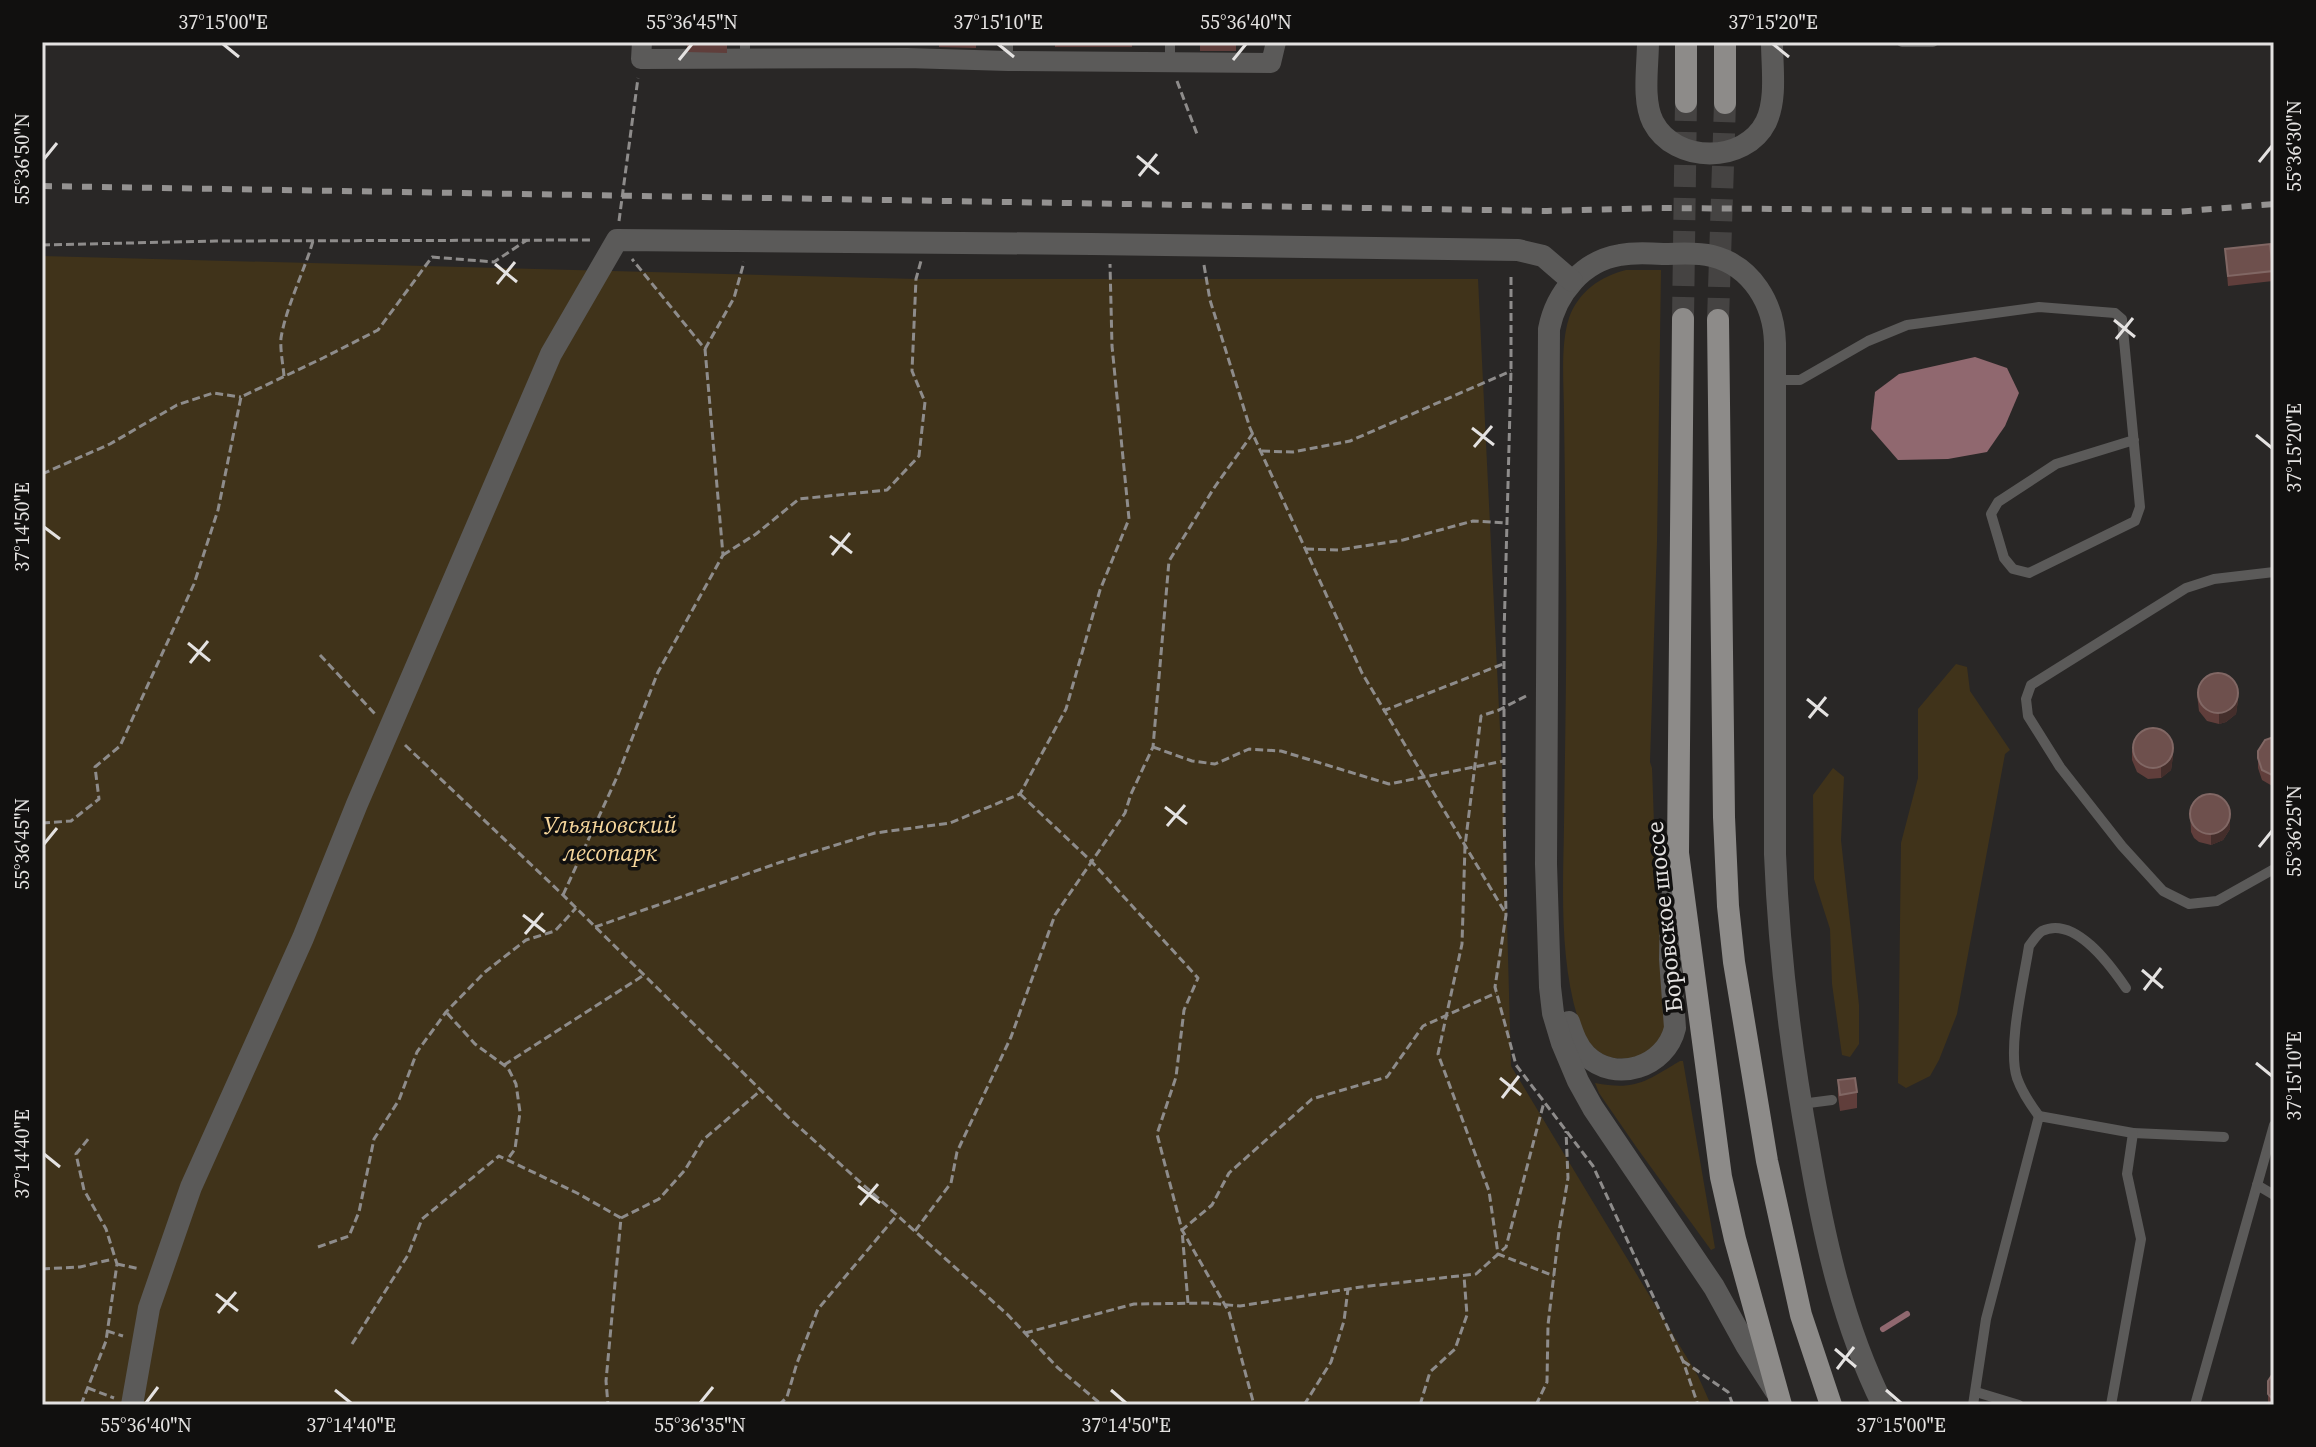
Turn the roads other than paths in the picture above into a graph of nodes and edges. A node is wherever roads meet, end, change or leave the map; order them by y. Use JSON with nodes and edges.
{"nodes":[{"id":1,"x":1276,"y":42,"type":"edge"},
{"id":2,"x":1648,"y":42,"type":"edge"},
{"id":3,"x":1686,"y":42,"type":"edge"},
{"id":4,"x":1725,"y":42,"type":"edge"},
{"id":5,"x":1772,"y":42,"type":"edge"},
{"id":6,"x":1902,"y":42,"type":"edge"},
{"id":7,"x":1933,"y":42,"type":"edge"},
{"id":8,"x":641,"y":50,"type":"edge"},
{"id":9,"x":745,"y":50,"type":"edge"},
{"id":10,"x":1008,"y":52,"type":"edge"},
{"id":11,"x":1170,"y":52,"type":"edge"},
{"id":12,"x":1686,"y":102,"type":"tunnel mouth"},
{"id":13,"x":1725,"y":103,"type":"tunnel mouth"},
{"id":14,"x":1572,"y":281,"type":"junction"},
{"id":15,"x":1683,"y":319,"type":"tunnel mouth"},
{"id":16,"x":1718,"y":320,"type":"tunnel mouth"},
{"id":17,"x":1775,"y":380,"type":"junction"},
{"id":18,"x":2134,"y":440,"type":"junction"},
{"id":19,"x":2274,"y":572,"type":"edge"},
{"id":20,"x":1678,"y":853,"type":"junction"},
{"id":21,"x":2274,"y":869,"type":"edge"},
{"id":22,"x":1549,"y":959,"type":"junction"},
{"id":23,"x":2126,"y":988,"type":"dead end"},
{"id":24,"x":1832,"y":1100,"type":"dead end"},
{"id":25,"x":1801,"y":1104,"type":"junction"},
{"id":26,"x":2039,"y":1116,"type":"junction"},
{"id":27,"x":2274,"y":1125,"type":"edge"},
{"id":28,"x":2133,"y":1133,"type":"junction"},
{"id":29,"x":2224,"y":1137,"type":"dead end"},
{"id":30,"x":2257,"y":1185,"type":"junction"},
{"id":31,"x":2274,"y":1195,"type":"edge"},
{"id":32,"x":1976,"y":1392,"type":"junction"},
{"id":33,"x":1779,"y":1400,"type":"edge"},
{"id":34,"x":124,"y":1402,"type":"edge"},
{"id":35,"x":1831,"y":1405,"type":"edge"},
{"id":36,"x":1883,"y":1405,"type":"edge"},
{"id":37,"x":1973,"y":1405,"type":"edge"},
{"id":38,"x":2019,"y":1405,"type":"edge"},
{"id":39,"x":2111,"y":1405,"type":"edge"},
{"id":40,"x":2195,"y":1405,"type":"edge"}],
"edges":[{"from":1,"to":11,"type":"street"},
{"from":2,"to":5,"type":"street"},
{"from":3,"to":12,"type":"main road"},
{"from":4,"to":13,"type":"main road"},
{"from":6,"to":7,"type":"lane"},
{"from":8,"to":9,"type":"street"},
{"from":9,"to":10,"type":"street"},
{"from":10,"to":11,"type":"street"},
{"from":14,"to":17,"type":"street"},
{"from":14,"to":22,"type":"street"},
{"from":14,"to":34,"type":"street"},
{"from":15,"to":20,"type":"main road","name":"Боровское шоссе"},
{"from":16,"to":35,"type":"main road"},
{"from":17,"to":18,"type":"lane"},
{"from":17,"to":25,"type":"street"},
{"from":18,"to":18,"type":"lane"},
{"from":19,"to":21,"type":"lane"},
{"from":20,"to":22,"type":"street"},
{"from":20,"to":33,"type":"main road","name":"Боровское шоссе"},
{"from":22,"to":33,"type":"street"},
{"from":23,"to":26,"type":"lane"},
{"from":24,"to":25,"type":"lane"},
{"from":25,"to":36,"type":"street"},
{"from":26,"to":28,"type":"lane"},
{"from":26,"to":32,"type":"lane"},
{"from":27,"to":30,"type":"lane"},
{"from":28,"to":29,"type":"lane"},
{"from":28,"to":39,"type":"lane"},
{"from":30,"to":31,"type":"lane"},
{"from":30,"to":40,"type":"lane"},
{"from":32,"to":37,"type":"lane"},
{"from":32,"to":38,"type":"lane"}]}
